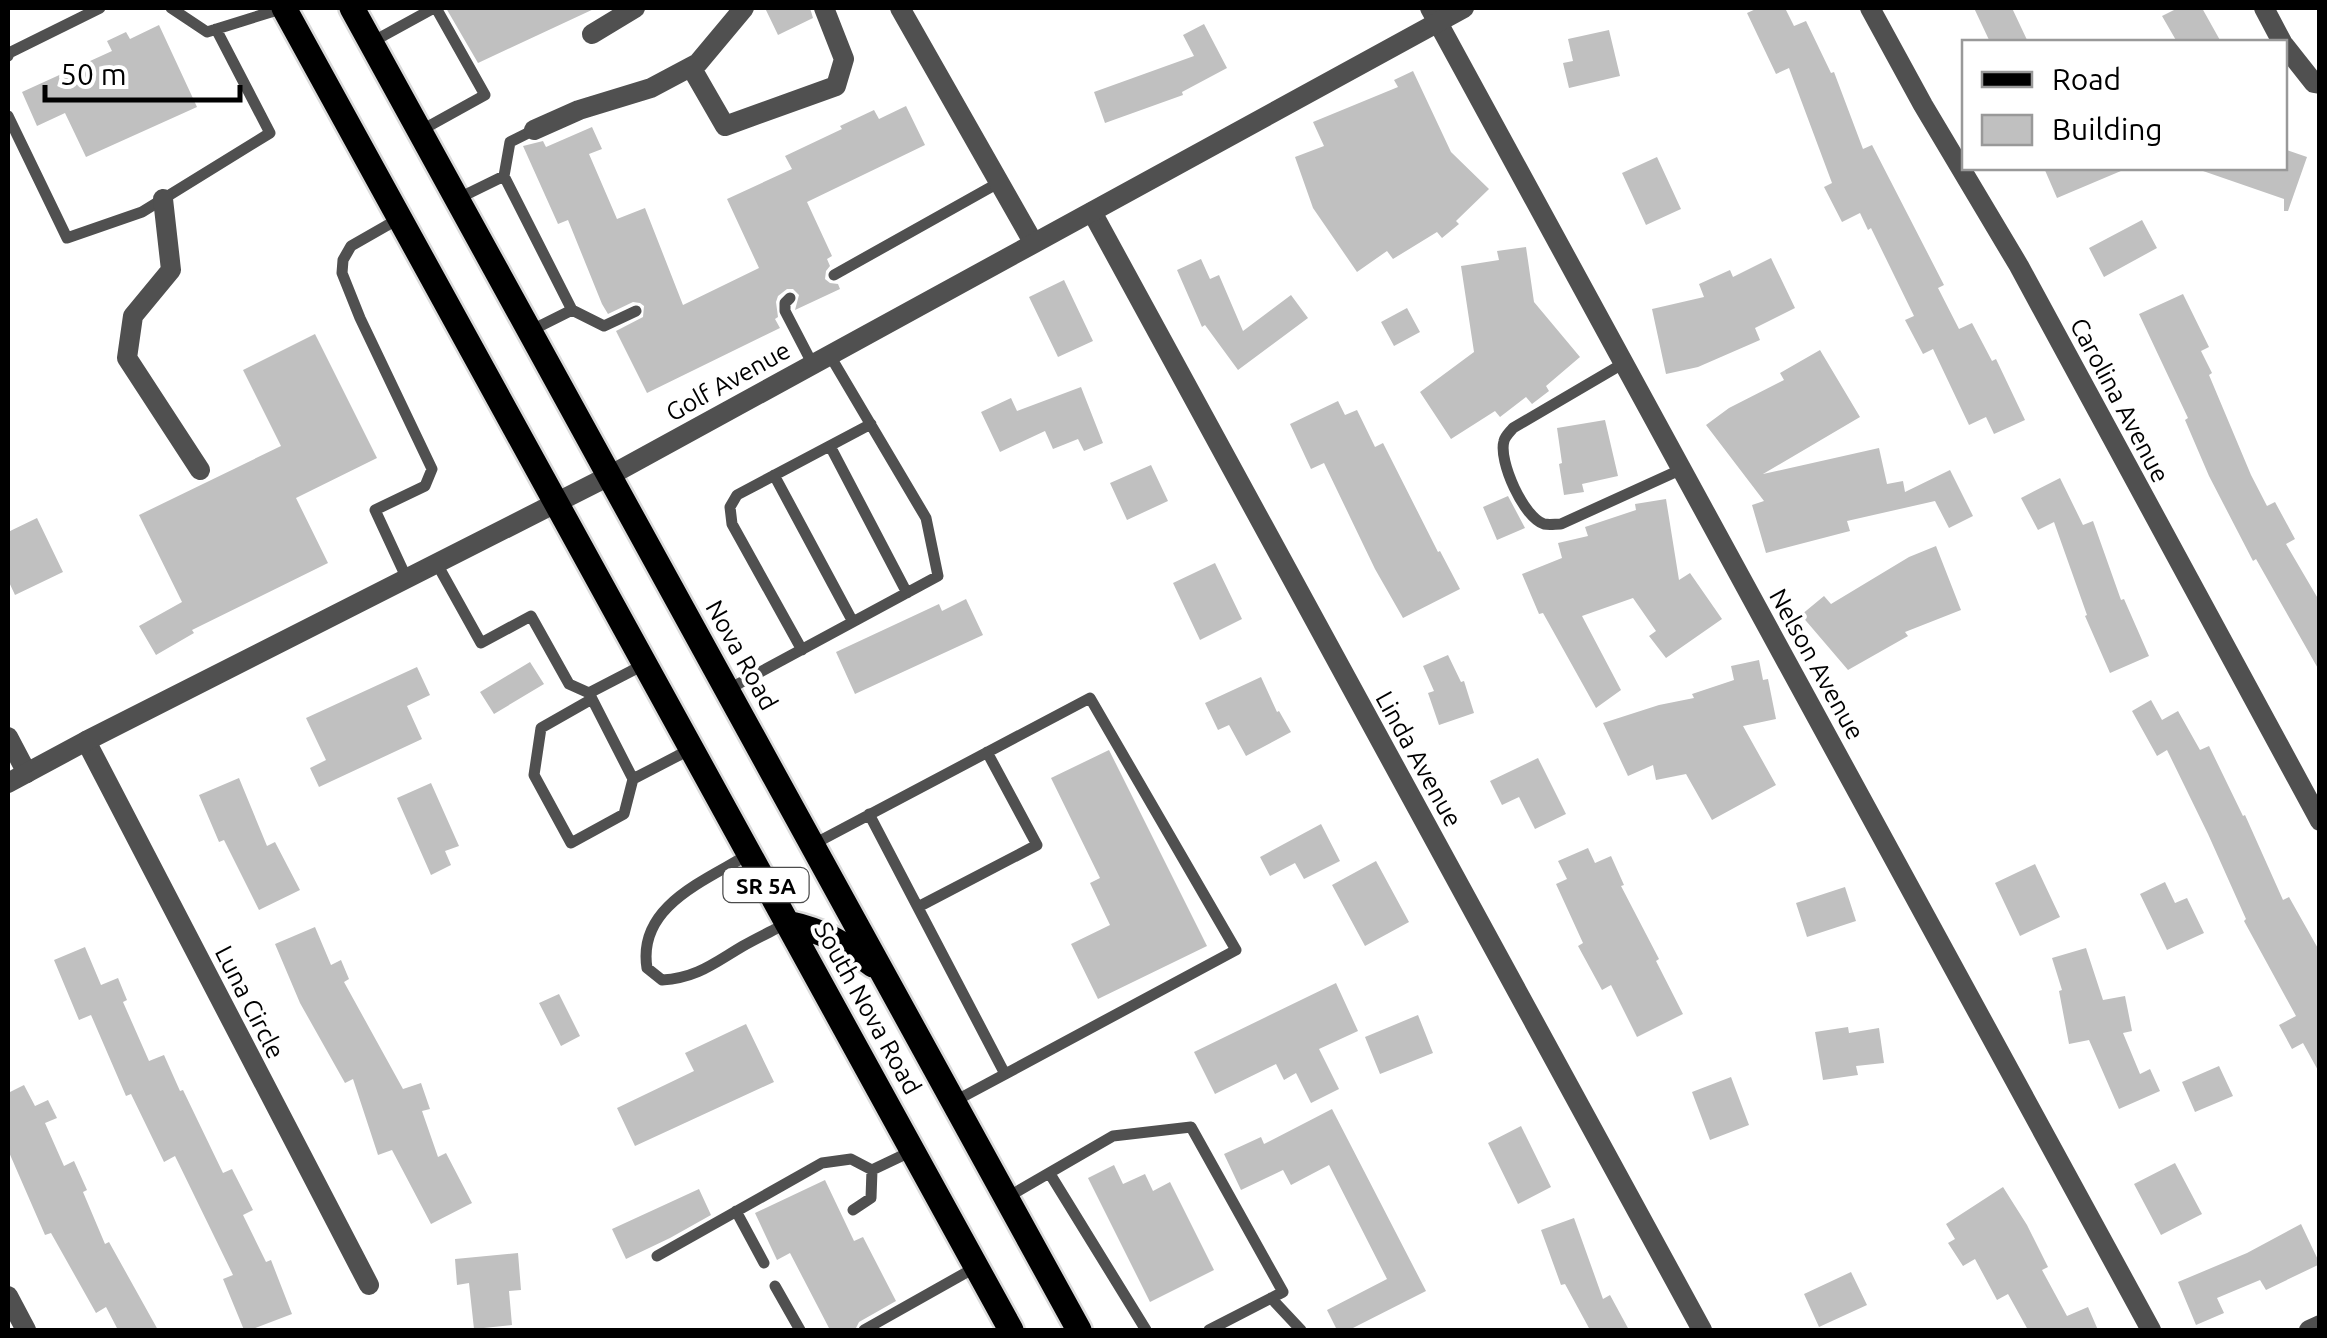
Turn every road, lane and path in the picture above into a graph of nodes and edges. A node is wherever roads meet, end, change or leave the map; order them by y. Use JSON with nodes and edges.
{"nodes":[{"id":1,"x":100,"y":8,"type":"edge"},
{"id":2,"x":171,"y":8,"type":"edge"},
{"id":3,"x":284,"y":8,"type":"edge"},
{"id":4,"x":352,"y":8,"type":"edge"},
{"id":5,"x":435,"y":8,"type":"edge"},
{"id":6,"x":635,"y":8,"type":"edge"},
{"id":7,"x":744,"y":8,"type":"edge"},
{"id":8,"x":824,"y":8,"type":"edge"},
{"id":9,"x":900,"y":8,"type":"edge"},
{"id":10,"x":1464,"y":8,"type":"edge"},
{"id":11,"x":1870,"y":8,"type":"edge"},
{"id":12,"x":2264,"y":8,"type":"edge"},
{"id":13,"x":1434,"y":15,"type":"edge"},
{"id":14,"x":216,"y":30,"type":"junction"},
{"id":15,"x":592,"y":34,"type":"dead end"},
{"id":16,"x":2282,"y":40,"type":"edge"},
{"id":17,"x":371,"y":42,"type":"junction"},
{"id":18,"x":2287,"y":48,"type":"edge"},
{"id":19,"x":8,"y":56,"type":"edge"},
{"id":20,"x":692,"y":67,"type":"junction"},
{"id":21,"x":2317,"y":83,"type":"edge"},
{"id":22,"x":8,"y":116,"type":"edge"},
{"id":23,"x":534,"y":130,"type":"joint"},
{"id":24,"x":420,"y":131,"type":"junction"},
{"id":25,"x":1962,"y":169,"type":"edge"},
{"id":26,"x":1962,"y":170,"type":"edge"},
{"id":27,"x":504,"y":176,"type":"junction"},
{"id":28,"x":1000,"y":182,"type":"junction"},
{"id":29,"x":163,"y":199,"type":"junction"},
{"id":30,"x":457,"y":200,"type":"junction"},
{"id":31,"x":1092,"y":212,"type":"junction"},
{"id":32,"x":400,"y":218,"type":"junction"},
{"id":33,"x":1033,"y":242,"type":"junction"},
{"id":34,"x":834,"y":275,"type":"dead end"},
{"id":35,"x":790,"y":298,"type":"dead end"},
{"id":36,"x":572,"y":310,"type":"junction"},
{"id":37,"x":636,"y":311,"type":"dead end"},
{"id":38,"x":530,"y":331,"type":"junction"},
{"id":39,"x":821,"y":358,"type":"junction"},
{"id":40,"x":1624,"y":363,"type":"junction"},
{"id":41,"x":871,"y":424,"type":"junction"},
{"id":42,"x":830,"y":446,"type":"junction"},
{"id":43,"x":1682,"y":469,"type":"junction"},
{"id":44,"x":200,"y":470,"type":"dead end"},
{"id":45,"x":774,"y":475,"type":"junction"},
{"id":46,"x":609,"y":476,"type":"junction"},
{"id":47,"x":556,"y":504,"type":"junction"},
{"id":48,"x":437,"y":564,"type":"junction"},
{"id":49,"x":407,"y":579,"type":"junction"},
{"id":50,"x":907,"y":592,"type":"junction"},
{"id":51,"x":853,"y":622,"type":"junction"},
{"id":52,"x":802,"y":650,"type":"junction"},
{"id":53,"x":644,"y":664,"type":"junction"},
{"id":54,"x":727,"y":690,"type":"junction"},
{"id":55,"x":590,"y":696,"type":"junction"},
{"id":56,"x":8,"y":736,"type":"edge"},
{"id":57,"x":86,"y":741,"type":"junction"},
{"id":58,"x":691,"y":749,"type":"junction"},
{"id":59,"x":987,"y":752,"type":"junction"},
{"id":60,"x":27,"y":773,"type":"junction"},
{"id":61,"x":633,"y":779,"type":"junction"},
{"id":62,"x":8,"y":784,"type":"edge"},
{"id":63,"x":869,"y":814,"type":"junction"},
{"id":64,"x":2320,"y":821,"type":"edge"},
{"id":65,"x":812,"y":845,"type":"junction"},
{"id":66,"x":749,"y":854,"type":"junction"},
{"id":67,"x":918,"y":906,"type":"junction"},
{"id":68,"x":787,"y":924,"type":"junction"},
{"id":69,"x":881,"y":971,"type":"junction"},
{"id":70,"x":1005,"y":1074,"type":"junction"},
{"id":71,"x":953,"y":1102,"type":"junction"},
{"id":72,"x":912,"y":1150,"type":"junction"},
{"id":73,"x":872,"y":1170,"type":"junction"},
{"id":74,"x":1050,"y":1174,"type":"junction"},
{"id":75,"x":1006,"y":1198,"type":"junction"},
{"id":76,"x":853,"y":1210,"type":"dead end"},
{"id":77,"x":736,"y":1211,"type":"junction"},
{"id":78,"x":657,"y":1256,"type":"dead end"},
{"id":79,"x":764,"y":1263,"type":"dead end"},
{"id":80,"x":976,"y":1267,"type":"junction"},
{"id":81,"x":370,"y":1286,"type":"dead end"},
{"id":82,"x":775,"y":1286,"type":"dead end"},
{"id":83,"x":8,"y":1296,"type":"edge"},
{"id":84,"x":1271,"y":1298,"type":"junction"},
{"id":85,"x":2320,"y":1325,"type":"edge"},
{"id":86,"x":26,"y":1330,"type":"edge"},
{"id":87,"x":800,"y":1330,"type":"edge"},
{"id":88,"x":864,"y":1330,"type":"edge"},
{"id":89,"x":1011,"y":1330,"type":"edge"},
{"id":90,"x":1079,"y":1330,"type":"edge"},
{"id":91,"x":1146,"y":1330,"type":"edge"},
{"id":92,"x":1209,"y":1330,"type":"edge"},
{"id":93,"x":1301,"y":1330,"type":"edge"},
{"id":94,"x":1702,"y":1330,"type":"edge"},
{"id":95,"x":2151,"y":1330,"type":"edge"},
{"id":96,"x":2309,"y":1330,"type":"edge"}],
"edges":[{"from":1,"to":19,"type":"lane"},
{"from":2,"to":14,"type":"lane"},
{"from":3,"to":14,"type":"lane"},
{"from":3,"to":32,"type":"main road","number":"SR 5A"},
{"from":4,"to":17,"type":"main road","name":"Nova Road","number":"SR 5A"},
{"from":5,"to":17,"type":"lane"},
{"from":5,"to":24,"type":"lane"},
{"from":6,"to":15,"type":"street"},
{"from":7,"to":20,"type":"street"},
{"from":8,"to":20,"type":"street"},
{"from":9,"to":28,"type":"street"},
{"from":10,"to":13,"type":"street","name":"Golf Avenue"},
{"from":11,"to":25,"type":"street","name":"Carolina Avenue"},
{"from":12,"to":16,"type":"street"},
{"from":13,"to":31,"type":"street","name":"Golf Avenue"},
{"from":13,"to":40,"type":"street","name":"Nelson Avenue"},
{"from":14,"to":29,"type":"lane"},
{"from":17,"to":24,"type":"main road","name":"Nova Road","number":"SR 5A"},
{"from":18,"to":21,"type":"street"},
{"from":20,"to":23,"type":"street"},
{"from":22,"to":29,"type":"lane"},
{"from":23,"to":27,"type":"lane"},
{"from":24,"to":30,"type":"main road","name":"Nova Road","number":"SR 5A"},
{"from":26,"to":64,"type":"street","name":"Carolina Avenue"},
{"from":27,"to":30,"type":"lane"},
{"from":27,"to":36,"type":"lane"},
{"from":28,"to":33,"type":"street"},
{"from":28,"to":34,"type":"lane"},
{"from":29,"to":44,"type":"street"},
{"from":30,"to":38,"type":"main road","name":"Nova Road","number":"SR 5A"},
{"from":31,"to":33,"type":"street","name":"Golf Avenue"},
{"from":31,"to":94,"type":"street","name":"Linda Avenue"},
{"from":32,"to":47,"type":"main road","number":"SR 5A"},
{"from":32,"to":49,"type":"lane"},
{"from":33,"to":39,"type":"street","name":"Golf Avenue"},
{"from":35,"to":39,"type":"lane"},
{"from":36,"to":37,"type":"lane"},
{"from":36,"to":38,"type":"lane"},
{"from":38,"to":46,"type":"main road","name":"Nova Road","number":"SR 5A"},
{"from":39,"to":41,"type":"lane"},
{"from":39,"to":46,"type":"street","name":"Golf Avenue"},
{"from":40,"to":43,"type":"street","name":"Nelson Avenue"},
{"from":40,"to":43,"type":"lane"},
{"from":41,"to":42,"type":"lane"},
{"from":41,"to":50,"type":"lane"},
{"from":42,"to":45,"type":"lane"},
{"from":42,"to":50,"type":"lane"},
{"from":43,"to":95,"type":"street","name":"Nelson Avenue"},
{"from":45,"to":51,"type":"lane"},
{"from":45,"to":52,"type":"lane"},
{"from":46,"to":47,"type":"street","name":"Golf Avenue"},
{"from":46,"to":54,"type":"main road","name":"Nova Road","number":"SR 5A"},
{"from":47,"to":48,"type":"street","name":"Golf Avenue"},
{"from":47,"to":53,"type":"main road","name":"South Nova Road","number":"SR 5A"},
{"from":48,"to":49,"type":"street","name":"Golf Avenue"},
{"from":48,"to":55,"type":"lane"},
{"from":49,"to":57,"type":"street","name":"Golf Avenue"},
{"from":50,"to":51,"type":"lane"},
{"from":51,"to":52,"type":"lane"},
{"from":52,"to":54,"type":"lane"},
{"from":53,"to":55,"type":"lane"},
{"from":53,"to":58,"type":"main road","name":"South Nova Road","number":"SR 5A"},
{"from":54,"to":65,"type":"main road","name":"Nova Road","number":"SR 5A"},
{"from":55,"to":61,"type":"lane"},
{"from":55,"to":61,"type":"lane"},
{"from":56,"to":60,"type":"street"},
{"from":57,"to":60,"type":"street","name":"Golf Avenue"},
{"from":57,"to":81,"type":"street","name":"Luna Circle"},
{"from":58,"to":61,"type":"lane"},
{"from":58,"to":66,"type":"main road","name":"South Nova Road","number":"SR 5A"},
{"from":59,"to":63,"type":"lane"},
{"from":59,"to":67,"type":"lane"},
{"from":59,"to":70,"type":"lane"},
{"from":60,"to":62,"type":"street","name":"Golf Avenue"},
{"from":63,"to":65,"type":"lane"},
{"from":63,"to":67,"type":"lane"},
{"from":65,"to":69,"type":"main road","name":"Nova Road","number":"SR 5A"},
{"from":66,"to":68,"type":"main road","name":"South Nova Road","number":"SR 5A"},
{"from":66,"to":68,"type":"lane"},
{"from":67,"to":70,"type":"lane"},
{"from":68,"to":69,"type":"main road"},
{"from":68,"to":72,"type":"main road","name":"South Nova Road","number":"SR 5A"},
{"from":69,"to":71,"type":"main road","name":"Nova Road","number":"SR 5A"},
{"from":70,"to":71,"type":"lane"},
{"from":71,"to":75,"type":"main road","name":"Nova Road","number":"SR 5A"},
{"from":72,"to":73,"type":"lane"},
{"from":72,"to":80,"type":"main road","name":"South Nova Road","number":"SR 5A"},
{"from":73,"to":76,"type":"lane"},
{"from":73,"to":77,"type":"lane"},
{"from":74,"to":75,"type":"lane"},
{"from":74,"to":84,"type":"lane"},
{"from":74,"to":91,"type":"lane"},
{"from":75,"to":90,"type":"main road","name":"Nova Road","number":"SR 5A"},
{"from":77,"to":78,"type":"lane"},
{"from":77,"to":79,"type":"lane"},
{"from":80,"to":88,"type":"lane"},
{"from":80,"to":89,"type":"main road","name":"South Nova Road","number":"SR 5A"},
{"from":82,"to":87,"type":"lane"},
{"from":83,"to":86,"type":"street"},
{"from":84,"to":92,"type":"lane"},
{"from":84,"to":93,"type":"lane"},
{"from":85,"to":96,"type":"street"}]}
